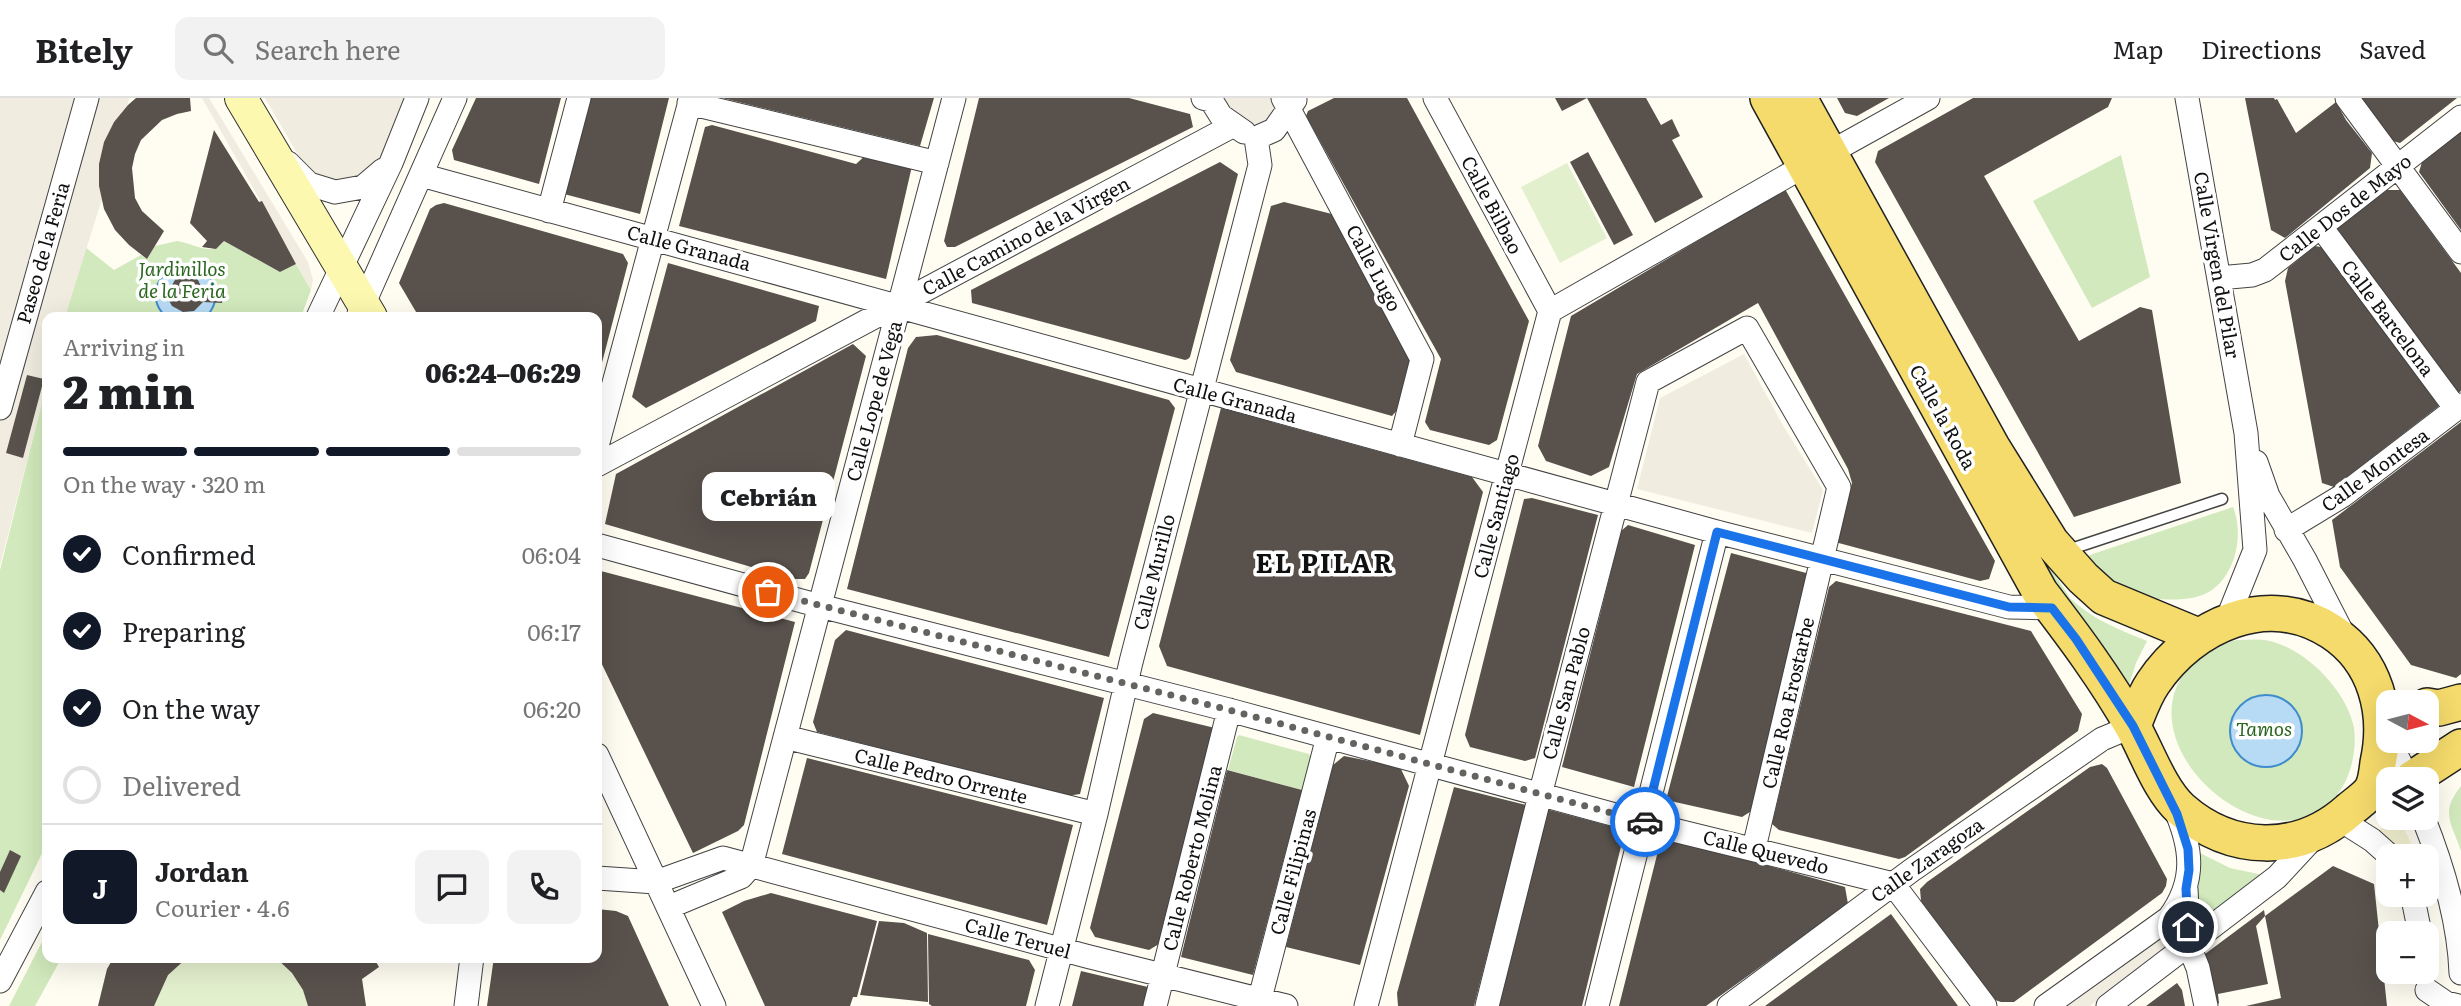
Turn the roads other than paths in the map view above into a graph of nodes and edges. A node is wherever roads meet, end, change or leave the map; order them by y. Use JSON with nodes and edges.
{"nodes":[{"id":1,"x":87,"y":98,"type":"edge"},
{"id":2,"x":241,"y":98,"type":"edge"},
{"id":3,"x":417,"y":98,"type":"edge"},
{"id":4,"x":455,"y":98,"type":"edge"},
{"id":5,"x":579,"y":98,"type":"edge"},
{"id":6,"x":954,"y":98,"type":"edge"},
{"id":7,"x":1435,"y":98,"type":"edge"},
{"id":8,"x":1769,"y":98,"type":"edge"},
{"id":9,"x":1799,"y":98,"type":"edge"},
{"id":10,"x":1928,"y":98,"type":"edge"},
{"id":11,"x":2187,"y":98,"type":"edge"},
{"id":12,"x":2347,"y":98,"type":"edge"},
{"id":13,"x":1209,"y":99,"type":"edge"},
{"id":14,"x":690,"y":101,"type":"edge"},
{"id":15,"x":1290,"y":102,"type":"edge"},
{"id":16,"x":2461,"y":117,"type":"edge"},
{"id":17,"x":1232,"y":126,"type":"junction"},
{"id":18,"x":1256,"y":138,"type":"junction"},
{"id":19,"x":273,"y":148,"type":"junction"},
{"id":20,"x":1818,"y":159,"type":"junction"},
{"id":21,"x":391,"y":163,"type":"junction"},
{"id":22,"x":937,"y":163,"type":"junction"},
{"id":23,"x":2398,"y":166,"type":"junction"},
{"id":24,"x":421,"y":175,"type":"junction"},
{"id":25,"x":549,"y":212,"type":"junction"},
{"id":26,"x":2321,"y":227,"type":"junction"},
{"id":27,"x":654,"y":238,"type":"junction"},
{"id":28,"x":2461,"y":252,"type":"edge"},
{"id":29,"x":341,"y":266,"type":"junction"},
{"id":30,"x":2219,"y":278,"type":"junction"},
{"id":31,"x":900,"y":305,"type":"junction"},
{"id":32,"x":1549,"y":311,"type":"junction"},
{"id":33,"x":320,"y":312,"type":"edge"},
{"id":34,"x":364,"y":312,"type":"edge"},
{"id":35,"x":364,"y":312,"type":"edge"},
{"id":36,"x":1201,"y":391,"type":"junction"},
{"id":37,"x":2459,"y":407,"type":"edge"},
{"id":38,"x":0,"y":408,"type":"edge"},
{"id":39,"x":602,"y":428,"type":"edge"},
{"id":40,"x":2246,"y":433,"type":"junction"},
{"id":41,"x":1400,"y":445,"type":"junction"},
{"id":42,"x":602,"y":461,"type":"edge"},
{"id":43,"x":1507,"y":473,"type":"junction"},
{"id":44,"x":2222,"y":499,"type":"dead end"},
{"id":45,"x":1615,"y":503,"type":"junction"},
{"id":46,"x":2286,"y":530,"type":"junction"},
{"id":47,"x":1717,"y":532,"type":"junction"},
{"id":48,"x":602,"y":546,"type":"edge"},
{"id":49,"x":2061,"y":552,"type":"junction"},
{"id":50,"x":1822,"y":559,"type":"junction"},
{"id":51,"x":820,"y":606,"type":"junction"},
{"id":52,"x":2052,"y":608,"type":"junction"},
{"id":53,"x":2213,"y":628,"type":"junction"},
{"id":54,"x":2348,"y":646,"type":"junction"},
{"id":55,"x":1126,"y":683,"type":"junction"},
{"id":56,"x":2374,"y":684,"type":"junction"},
{"id":57,"x":2376,"y":690,"type":"edge"},
{"id":58,"x":2386,"y":690,"type":"edge"},
{"id":59,"x":2461,"y":702,"type":"edge"},
{"id":60,"x":2440,"y":708,"type":"edge"},
{"id":61,"x":1229,"y":710,"type":"junction"},
{"id":62,"x":2133,"y":726,"type":"junction"},
{"id":63,"x":785,"y":737,"type":"junction"},
{"id":64,"x":1328,"y":737,"type":"junction"},
{"id":65,"x":2461,"y":747,"type":"edge"},
{"id":66,"x":1430,"y":764,"type":"junction"},
{"id":67,"x":602,"y":766,"type":"edge"},
{"id":68,"x":2429,"y":767,"type":"edge"},
{"id":69,"x":2376,"y":790,"type":"edge"},
{"id":70,"x":1540,"y":795,"type":"junction"},
{"id":71,"x":2171,"y":800,"type":"junction"},
{"id":72,"x":1096,"y":814,"type":"junction"},
{"id":73,"x":1645,"y":823,"type":"junction"},
{"id":74,"x":2330,"y":825,"type":"junction"},
{"id":75,"x":2428,"y":830,"type":"edge"},
{"id":76,"x":2376,"y":844,"type":"edge"},
{"id":77,"x":1754,"y":848,"type":"junction"},
{"id":78,"x":751,"y":866,"type":"junction"},
{"id":79,"x":602,"y":878,"type":"edge"},
{"id":80,"x":656,"y":882,"type":"junction"},
{"id":81,"x":1893,"y":884,"type":"junction"},
{"id":82,"x":2186,"y":889,"type":"junction"},
{"id":83,"x":42,"y":901,"type":"edge"},
{"id":84,"x":669,"y":907,"type":"junction"},
{"id":85,"x":2460,"y":935,"type":"edge"},
{"id":86,"x":2189,"y":946,"type":"junction"},
{"id":87,"x":1062,"y":949,"type":"junction"},
{"id":88,"x":471,"y":963,"type":"edge"},
{"id":89,"x":2461,"y":973,"type":"edge"},
{"id":90,"x":1162,"y":975,"type":"junction"},
{"id":91,"x":0,"y":981,"type":"edge"},
{"id":92,"x":2427,"y":989,"type":"edge"},
{"id":93,"x":1258,"y":1003,"type":"edge"},
{"id":94,"x":466,"y":1006,"type":"edge"},
{"id":95,"x":714,"y":1006,"type":"edge"},
{"id":96,"x":1047,"y":1006,"type":"edge"},
{"id":97,"x":1154,"y":1006,"type":"edge"},
{"id":98,"x":1286,"y":1006,"type":"edge"},
{"id":99,"x":1366,"y":1006,"type":"edge"},
{"id":100,"x":1487,"y":1006,"type":"edge"},
{"id":101,"x":1597,"y":1006,"type":"edge"},
{"id":102,"x":1729,"y":1006,"type":"edge"},
{"id":103,"x":1985,"y":1006,"type":"edge"},
{"id":104,"x":2046,"y":1006,"type":"edge"},
{"id":105,"x":2108,"y":1006,"type":"edge"},
{"id":106,"x":2206,"y":1006,"type":"edge"},
{"id":107,"x":2458,"y":1006,"type":"edge"}],
"edges":[{"from":1,"to":38,"type":"street","name":"Paseo de la Feria"},
{"from":2,"to":19,"type":"street"},
{"from":3,"to":21,"type":"street"},
{"from":4,"to":24,"type":"street"},
{"from":5,"to":25,"type":"street"},
{"from":6,"to":22,"type":"street","name":"Calle Lope de Vega"},
{"from":7,"to":32,"type":"street","name":"Calle Bilbao"},
{"from":8,"to":20,"type":"main road","name":"Calle la Roda"},
{"from":9,"to":20,"type":"main road","name":"Calle la Roda"},
{"from":10,"to":20,"type":"street"},
{"from":11,"to":30,"type":"street","name":"Calle Virgen del Pilar"},
{"from":12,"to":23,"type":"street"},
{"from":13,"to":17,"type":"street"},
{"from":14,"to":22,"type":"street"},
{"from":14,"to":27,"type":"street"},
{"from":15,"to":18,"type":"street"},
{"from":15,"to":41,"type":"street","name":"Calle Lugo"},
{"from":16,"to":23,"type":"street","name":"Calle Dos de Mayo"},
{"from":17,"to":18,"type":"street"},
{"from":17,"to":31,"type":"street","name":"Calle Camino de la Virgen"},
{"from":18,"to":36,"type":"street","name":"Calle Murillo"},
{"from":19,"to":21,"type":"street"},
{"from":19,"to":29,"type":"street"},
{"from":20,"to":32,"type":"street"},
{"from":20,"to":49,"type":"main road","name":"Calle la Roda"},
{"from":20,"to":52,"type":"main road","name":"Calle la Roda"},
{"from":21,"to":29,"type":"street"},
{"from":22,"to":31,"type":"street","name":"Calle Lope de Vega"},
{"from":23,"to":26,"type":"street","name":"Calle Dos de Mayo"},
{"from":23,"to":28,"type":"street"},
{"from":24,"to":25,"type":"street","name":"Calle Granada"},
{"from":24,"to":34,"type":"street"},
{"from":25,"to":27,"type":"street","name":"Calle Granada"},
{"from":26,"to":30,"type":"street","name":"Calle Dos de Mayo"},
{"from":26,"to":37,"type":"street","name":"Calle Barcelona"},
{"from":27,"to":31,"type":"street","name":"Calle Granada"},
{"from":27,"to":39,"type":"street"},
{"from":29,"to":33,"type":"street"},
{"from":29,"to":35,"type":"street"},
{"from":30,"to":40,"type":"street","name":"Calle Virgen del Pilar"},
{"from":31,"to":36,"type":"street","name":"Calle Granada"},
{"from":31,"to":42,"type":"street","name":"Calle Camino de la Virgen"},
{"from":31,"to":51,"type":"street","name":"Calle Lope de Vega"},
{"from":32,"to":43,"type":"street","name":"Calle Santiago"},
{"from":36,"to":41,"type":"street","name":"Calle Granada"},
{"from":36,"to":55,"type":"street","name":"Calle Murillo"},
{"from":37,"to":46,"type":"street","name":"Calle Montesa"},
{"from":40,"to":46,"type":"street","name":"Calle Virgen del Pilar"},
{"from":40,"to":53,"type":"street","name":"Calle Virgen del Pilar"},
{"from":41,"to":43,"type":"street","name":"Calle Granada"},
{"from":43,"to":45,"type":"street","name":"Calle Granada"},
{"from":43,"to":66,"type":"street","name":"Calle Santiago"},
{"from":44,"to":49,"type":"lane"},
{"from":45,"to":47,"type":"street","name":"Calle Granada"},
{"from":45,"to":50,"type":"street","name":"Calle San Pablo"},
{"from":45,"to":70,"type":"street","name":"Calle San Pablo"},
{"from":46,"to":54,"type":"street","name":"Calle Virgen del Pilar"},
{"from":47,"to":50,"type":"street","name":"Calle Granada"},
{"from":47,"to":73,"type":"street"},
{"from":48,"to":51,"type":"street","name":"Calle Quevedo"},
{"from":49,"to":53,"type":"main road","name":"Calle la Roda"},
{"from":50,"to":52,"type":"street","name":"Calle Granada"},
{"from":50,"to":77,"type":"street","name":"Calle Roa Erostarbe"},
{"from":51,"to":55,"type":"street","name":"Calle Quevedo"},
{"from":51,"to":63,"type":"street","name":"Calle Lope de Vega"},
{"from":52,"to":62,"type":"main road","name":"Calle la Roda"},
{"from":53,"to":54,"type":"main road"},
{"from":53,"to":62,"type":"main road"},
{"from":54,"to":56,"type":"main road"},
{"from":55,"to":61,"type":"street","name":"Calle Quevedo"},
{"from":55,"to":72,"type":"street","name":"Calle Murillo"},
{"from":56,"to":57,"type":"main road"},
{"from":56,"to":58,"type":"main road"},
{"from":59,"to":60,"type":"main road"},
{"from":61,"to":64,"type":"street","name":"Calle Quevedo"},
{"from":61,"to":90,"type":"street","name":"Calle Roberto Molina"},
{"from":62,"to":71,"type":"main road"},
{"from":62,"to":81,"type":"street","name":"Calle Zaragoza"},
{"from":63,"to":72,"type":"street","name":"Calle Pedro Orrente"},
{"from":63,"to":78,"type":"street","name":"Calle Lope de Vega"},
{"from":64,"to":66,"type":"street","name":"Calle Quevedo"},
{"from":64,"to":93,"type":"street","name":"Calle Filipinas"},
{"from":65,"to":68,"type":"main road"},
{"from":66,"to":70,"type":"street","name":"Calle Quevedo"},
{"from":66,"to":99,"type":"street","name":"Calle Santiago"},
{"from":67,"to":80,"type":"street"},
{"from":69,"to":74,"type":"main road"},
{"from":70,"to":73,"type":"street","name":"Calle Quevedo"},
{"from":70,"to":100,"type":"street","name":"Calle San Pablo"},
{"from":71,"to":74,"type":"main road"},
{"from":71,"to":82,"type":"street"},
{"from":72,"to":87,"type":"street","name":"Calle Murillo"},
{"from":73,"to":77,"type":"street","name":"Calle Quevedo"},
{"from":73,"to":101,"type":"street"},
{"from":74,"to":76,"type":"street"},
{"from":74,"to":86,"type":"street"},
{"from":75,"to":85,"type":"street"},
{"from":77,"to":81,"type":"street","name":"Calle Quevedo"},
{"from":78,"to":80,"type":"street","name":"Calle Teruel"},
{"from":78,"to":84,"type":"street"},
{"from":78,"to":87,"type":"street","name":"Calle Teruel"},
{"from":79,"to":80,"type":"street"},
{"from":80,"to":84,"type":"street"},
{"from":81,"to":102,"type":"street","name":"Calle Zaragoza"},
{"from":81,"to":103,"type":"street"},
{"from":82,"to":86,"type":"street"},
{"from":82,"to":104,"type":"street"},
{"from":83,"to":91,"type":"street"},
{"from":84,"to":95,"type":"street"},
{"from":85,"to":89,"type":"street"},
{"from":86,"to":105,"type":"street"},
{"from":86,"to":106,"type":"street"},
{"from":87,"to":90,"type":"street","name":"Calle Teruel"},
{"from":87,"to":96,"type":"street","name":"Calle Murillo"},
{"from":88,"to":94,"type":"street"},
{"from":90,"to":93,"type":"street","name":"Calle Teruel"},
{"from":90,"to":97,"type":"street","name":"Calle Roberto Molina"},
{"from":92,"to":107,"type":"street"},
{"from":93,"to":98,"type":"street","name":"Calle Teruel"}]}
